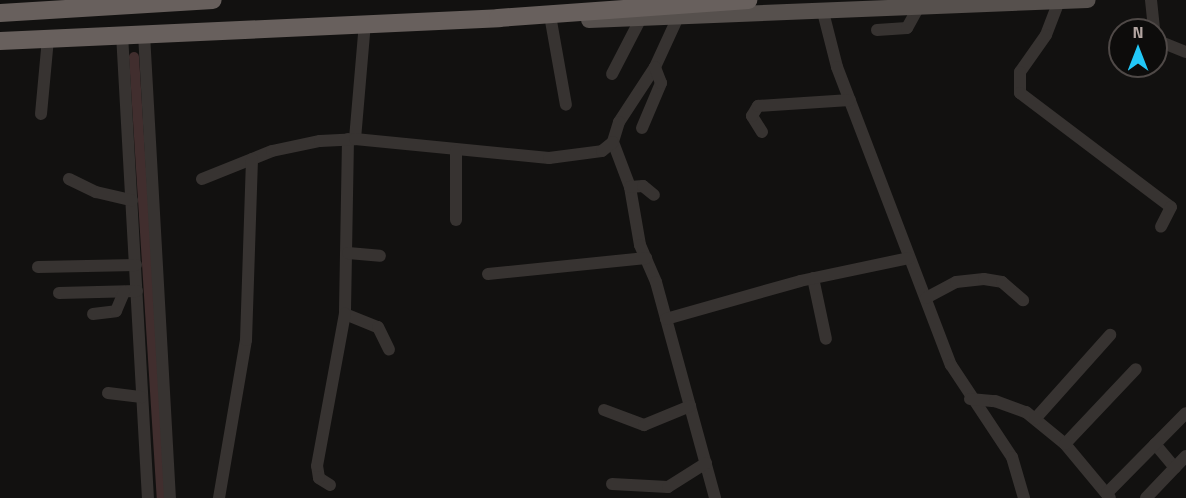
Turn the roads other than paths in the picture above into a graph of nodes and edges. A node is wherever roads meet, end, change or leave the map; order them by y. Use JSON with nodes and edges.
{"nodes":[{"id":1,"x":213,"y":0,"type":"edge"},
{"id":2,"x":748,"y":0,"type":"edge"},
{"id":3,"x":1088,"y":0,"type":"edge"},
{"id":4,"x":1151,"y":0,"type":"edge"},
{"id":5,"x":1059,"y":1,"type":"edge"},
{"id":6,"x":121,"y":2,"type":"edge"},
{"id":7,"x":147,"y":2,"type":"edge"},
{"id":8,"x":42,"y":6,"type":"edge"},
{"id":9,"x":918,"y":8,"type":"junction"},
{"id":10,"x":823,"y":12,"type":"junction"},
{"id":11,"x":0,"y":13,"type":"edge"},
{"id":12,"x":678,"y":17,"type":"junction"},
{"id":13,"x":498,"y":18,"type":"junction"},
{"id":14,"x":641,"y":18,"type":"junction"},
{"id":15,"x":1153,"y":18,"type":"edge"},
{"id":16,"x":551,"y":21,"type":"junction"},
{"id":17,"x":365,"y":23,"type":"junction"},
{"id":18,"x":877,"y":30,"type":"dead end"},
{"id":19,"x":122,"y":34,"type":"junction"},
{"id":20,"x":144,"y":34,"type":"junction"},
{"id":21,"x":48,"y":38,"type":"junction"},
{"id":22,"x":0,"y":41,"type":"edge"},
{"id":23,"x":1168,"y":45,"type":"edge"},
{"id":24,"x":1186,"y":52,"type":"edge"},
{"id":25,"x":655,"y":67,"type":"junction"},
{"id":26,"x":612,"y":74,"type":"dead end"},
{"id":27,"x":850,"y":100,"type":"junction"},
{"id":28,"x":567,"y":105,"type":"dead end"},
{"id":29,"x":41,"y":114,"type":"dead end"},
{"id":30,"x":642,"y":128,"type":"dead end"},
{"id":31,"x":762,"y":132,"type":"dead end"},
{"id":32,"x":352,"y":139,"type":"junction"},
{"id":33,"x":613,"y":142,"type":"junction"},
{"id":34,"x":456,"y":151,"type":"junction"},
{"id":35,"x":252,"y":159,"type":"junction"},
{"id":36,"x":69,"y":179,"type":"dead end"},
{"id":37,"x":202,"y":179,"type":"dead end"},
{"id":38,"x":630,"y":187,"type":"junction"},
{"id":39,"x":654,"y":195,"type":"dead end"},
{"id":40,"x":132,"y":200,"type":"junction"},
{"id":41,"x":456,"y":220,"type":"dead end"},
{"id":42,"x":1161,"y":226,"type":"dead end"},
{"id":43,"x":348,"y":253,"type":"junction"},
{"id":44,"x":380,"y":256,"type":"dead end"},
{"id":45,"x":646,"y":258,"type":"junction"},
{"id":46,"x":909,"y":258,"type":"junction"},
{"id":47,"x":136,"y":265,"type":"junction"},
{"id":48,"x":38,"y":267,"type":"dead end"},
{"id":49,"x":488,"y":274,"type":"dead end"},
{"id":50,"x":813,"y":278,"type":"junction"},
{"id":51,"x":130,"y":292,"type":"junction"},
{"id":52,"x":59,"y":293,"type":"dead end"},
{"id":53,"x":926,"y":298,"type":"junction"},
{"id":54,"x":1023,"y":300,"type":"dead end"},
{"id":55,"x":93,"y":314,"type":"dead end"},
{"id":56,"x":345,"y":314,"type":"junction"},
{"id":57,"x":666,"y":319,"type":"junction"},
{"id":58,"x":1110,"y":335,"type":"dead end"},
{"id":59,"x":826,"y":339,"type":"dead end"},
{"id":60,"x":389,"y":350,"type":"dead end"},
{"id":61,"x":1136,"y":369,"type":"dead end"},
{"id":62,"x":108,"y":393,"type":"dead end"},
{"id":63,"x":142,"y":396,"type":"junction"},
{"id":64,"x":970,"y":399,"type":"junction"},
{"id":65,"x":690,"y":406,"type":"junction"},
{"id":66,"x":604,"y":410,"type":"dead end"},
{"id":67,"x":1186,"y":413,"type":"edge"},
{"id":68,"x":1035,"y":419,"type":"junction"},
{"id":69,"x":1065,"y":444,"type":"junction"},
{"id":70,"x":1155,"y":444,"type":"junction"},
{"id":71,"x":1186,"y":456,"type":"edge"},
{"id":72,"x":706,"y":463,"type":"junction"},
{"id":73,"x":1175,"y":468,"type":"junction"},
{"id":74,"x":612,"y":484,"type":"dead end"},
{"id":75,"x":330,"y":485,"type":"dead end"},
{"id":76,"x":1108,"y":496,"type":"edge"},
{"id":77,"x":148,"y":498,"type":"edge"},
{"id":78,"x":170,"y":498,"type":"edge"},
{"id":79,"x":219,"y":498,"type":"edge"},
{"id":80,"x":715,"y":498,"type":"edge"},
{"id":81,"x":1024,"y":498,"type":"edge"},
{"id":82,"x":1146,"y":498,"type":"edge"}],
"edges":[{"from":1,"to":7,"type":"highway"},
{"from":2,"to":13,"type":"highway"},
{"from":3,"to":5,"type":"main road"},
{"from":4,"to":15,"type":"street"},
{"from":5,"to":9,"type":"main road"},
{"from":5,"to":42,"type":"street"},
{"from":6,"to":7,"type":"highway"},
{"from":6,"to":8,"type":"highway"},
{"from":8,"to":11,"type":"highway"},
{"from":9,"to":10,"type":"main road"},
{"from":9,"to":18,"type":"street"},
{"from":10,"to":12,"type":"main road"},
{"from":10,"to":27,"type":"street"},
{"from":12,"to":14,"type":"main road"},
{"from":12,"to":25,"type":"street"},
{"from":13,"to":16,"type":"main road"},
{"from":13,"to":17,"type":"highway"},
{"from":14,"to":16,"type":"main road"},
{"from":14,"to":26,"type":"street"},
{"from":16,"to":28,"type":"street"},
{"from":17,"to":20,"type":"highway"},
{"from":17,"to":32,"type":"street"},
{"from":19,"to":20,"type":"highway"},
{"from":19,"to":21,"type":"highway"},
{"from":19,"to":40,"type":"street"},
{"from":20,"to":78,"type":"street"},
{"from":21,"to":22,"type":"highway"},
{"from":21,"to":29,"type":"street"},
{"from":23,"to":24,"type":"street"},
{"from":25,"to":30,"type":"street"},
{"from":25,"to":33,"type":"street"},
{"from":27,"to":31,"type":"street"},
{"from":27,"to":46,"type":"street"},
{"from":32,"to":34,"type":"street"},
{"from":32,"to":35,"type":"street"},
{"from":32,"to":43,"type":"street"},
{"from":33,"to":34,"type":"street"},
{"from":33,"to":38,"type":"street"},
{"from":34,"to":41,"type":"street"},
{"from":35,"to":37,"type":"street"},
{"from":35,"to":79,"type":"street"},
{"from":36,"to":40,"type":"street"},
{"from":38,"to":39,"type":"street"},
{"from":38,"to":45,"type":"street"},
{"from":40,"to":47,"type":"street"},
{"from":43,"to":44,"type":"street"},
{"from":43,"to":56,"type":"street"},
{"from":45,"to":49,"type":"street"},
{"from":45,"to":57,"type":"street"},
{"from":46,"to":50,"type":"street"},
{"from":46,"to":53,"type":"street"},
{"from":47,"to":48,"type":"street"},
{"from":47,"to":51,"type":"street"},
{"from":50,"to":57,"type":"street"},
{"from":50,"to":59,"type":"street"},
{"from":51,"to":52,"type":"street"},
{"from":51,"to":55,"type":"street"},
{"from":51,"to":63,"type":"street"},
{"from":53,"to":54,"type":"street"},
{"from":53,"to":64,"type":"street"},
{"from":56,"to":60,"type":"street"},
{"from":56,"to":75,"type":"street"},
{"from":57,"to":65,"type":"street"},
{"from":58,"to":68,"type":"street"},
{"from":61,"to":69,"type":"street"},
{"from":62,"to":63,"type":"street"},
{"from":63,"to":77,"type":"street"},
{"from":64,"to":68,"type":"street"},
{"from":64,"to":81,"type":"street"},
{"from":65,"to":66,"type":"street"},
{"from":65,"to":72,"type":"street"},
{"from":67,"to":70,"type":"street"},
{"from":68,"to":69,"type":"street"},
{"from":69,"to":76,"type":"street"},
{"from":70,"to":73,"type":"street"},
{"from":70,"to":76,"type":"street"},
{"from":71,"to":73,"type":"street"},
{"from":72,"to":74,"type":"street"},
{"from":72,"to":80,"type":"street"},
{"from":73,"to":82,"type":"street"}]}
